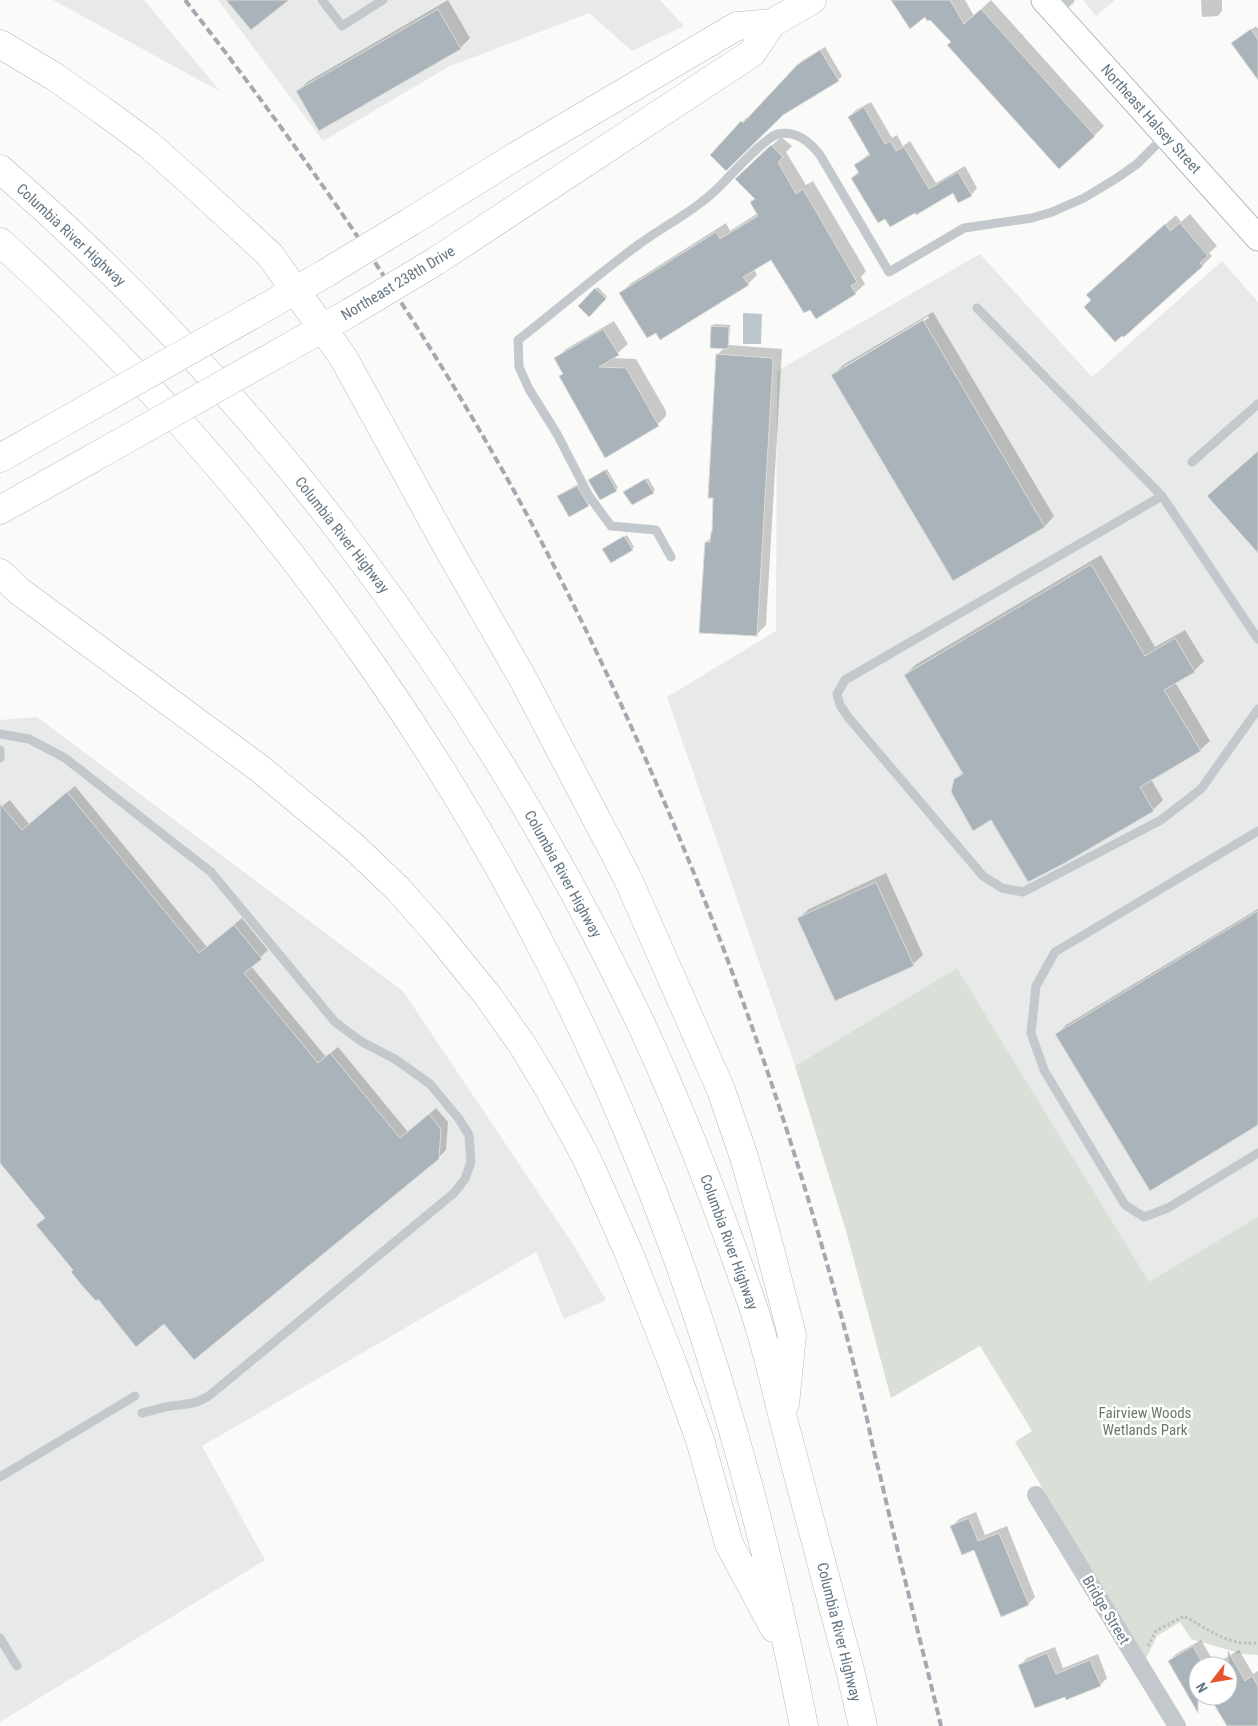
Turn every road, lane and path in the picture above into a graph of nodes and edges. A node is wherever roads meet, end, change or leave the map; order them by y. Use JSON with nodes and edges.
{"nodes":[{"id":1,"x":322,"y":0,"type":"edge"},
{"id":2,"x":382,"y":0,"type":"edge"},
{"id":3,"x":812,"y":0,"type":"edge"},
{"id":4,"x":1057,"y":4,"type":"edge"},
{"id":5,"x":772,"y":23,"type":"junction"},
{"id":6,"x":1023,"y":35,"type":"dead end"},
{"id":7,"x":1018,"y":38,"type":"dead end"},
{"id":8,"x":0,"y":44,"type":"edge"},
{"id":9,"x":1166,"y":135,"type":"junction"},
{"id":10,"x":0,"y":169,"type":"edge"},
{"id":11,"x":1258,"y":238,"type":"edge"},
{"id":12,"x":0,"y":242,"type":"edge"},
{"id":13,"x":296,"y":290,"type":"junction"},
{"id":14,"x":977,"y":308,"type":"dead end"},
{"id":15,"x":322,"y":328,"type":"junction"},
{"id":16,"x":1258,"y":404,"type":"edge"},
{"id":17,"x":0,"y":458,"type":"edge"},
{"id":18,"x":1192,"y":462,"type":"dead end"},
{"id":19,"x":1162,"y":496,"type":"junction"},
{"id":20,"x":0,"y":510,"type":"edge"},
{"id":21,"x":672,"y":558,"type":"dead end"},
{"id":22,"x":0,"y":573,"type":"edge"},
{"id":23,"x":1258,"y":639,"type":"edge"},
{"id":24,"x":1258,"y":710,"type":"edge"},
{"id":25,"x":0,"y":734,"type":"edge"},
{"id":26,"x":0,"y":750,"type":"edge"},
{"id":27,"x":0,"y":758,"type":"edge"},
{"id":28,"x":1258,"y":831,"type":"edge"},
{"id":29,"x":1258,"y":1153,"type":"edge"},
{"id":30,"x":135,"y":1396,"type":"dead end"},
{"id":31,"x":142,"y":1413,"type":"dead end"},
{"id":32,"x":783,"y":1418,"type":"junction"},
{"id":33,"x":0,"y":1477,"type":"edge"},
{"id":34,"x":1036,"y":1495,"type":"dead end"},
{"id":35,"x":0,"y":1638,"type":"edge"},
{"id":36,"x":1258,"y":1643,"type":"edge"},
{"id":37,"x":790,"y":1658,"type":"junction"},
{"id":38,"x":1136,"y":1660,"type":"junction"},
{"id":39,"x":17,"y":1666,"type":"dead end"},
{"id":40,"x":804,"y":1726,"type":"edge"},
{"id":41,"x":862,"y":1726,"type":"edge"},
{"id":42,"x":1177,"y":1726,"type":"edge"}],
"edges":[{"from":1,"to":2,"type":"lane"},
{"from":3,"to":5,"type":"highway","name":"Northeast 238th Drive"},
{"from":4,"to":9,"type":"main road","name":"Northeast Halsey Street"},
{"from":5,"to":13,"type":"highway","name":"Northeast 238th Drive","bridge":true},
{"from":5,"to":15,"type":"highway","name":"Northeast 238th Drive","bridge":true},
{"from":6,"to":7,"type":"path"},
{"from":8,"to":13,"type":"highway"},
{"from":9,"to":11,"type":"main road","name":"Northeast Halsey Street"},
{"from":9,"to":21,"type":"lane"},
{"from":10,"to":32,"type":"highway","name":"Columbia River Highway"},
{"from":12,"to":37,"type":"highway"},
{"from":13,"to":15,"type":"highway"},
{"from":13,"to":17,"type":"highway","name":"Northeast 238th Drive","bridge":true},
{"from":14,"to":19,"type":"lane"},
{"from":15,"to":20,"type":"highway","name":"Northeast 238th Drive","bridge":true},
{"from":15,"to":32,"type":"highway"},
{"from":16,"to":18,"type":"lane"},
{"from":19,"to":23,"type":"lane"},
{"from":19,"to":24,"type":"lane"},
{"from":22,"to":37,"type":"highway"},
{"from":25,"to":31,"type":"lane"},
{"from":26,"to":27,"type":"lane"},
{"from":28,"to":29,"type":"lane"},
{"from":30,"to":33,"type":"lane"},
{"from":32,"to":41,"type":"highway","name":"Columbia River Highway"},
{"from":34,"to":38,"type":"street","name":"Bridge Street"},
{"from":35,"to":39,"type":"lane"},
{"from":36,"to":38,"type":"path"},
{"from":37,"to":40,"type":"highway"},
{"from":38,"to":42,"type":"street","name":"Bridge Street"}]}
